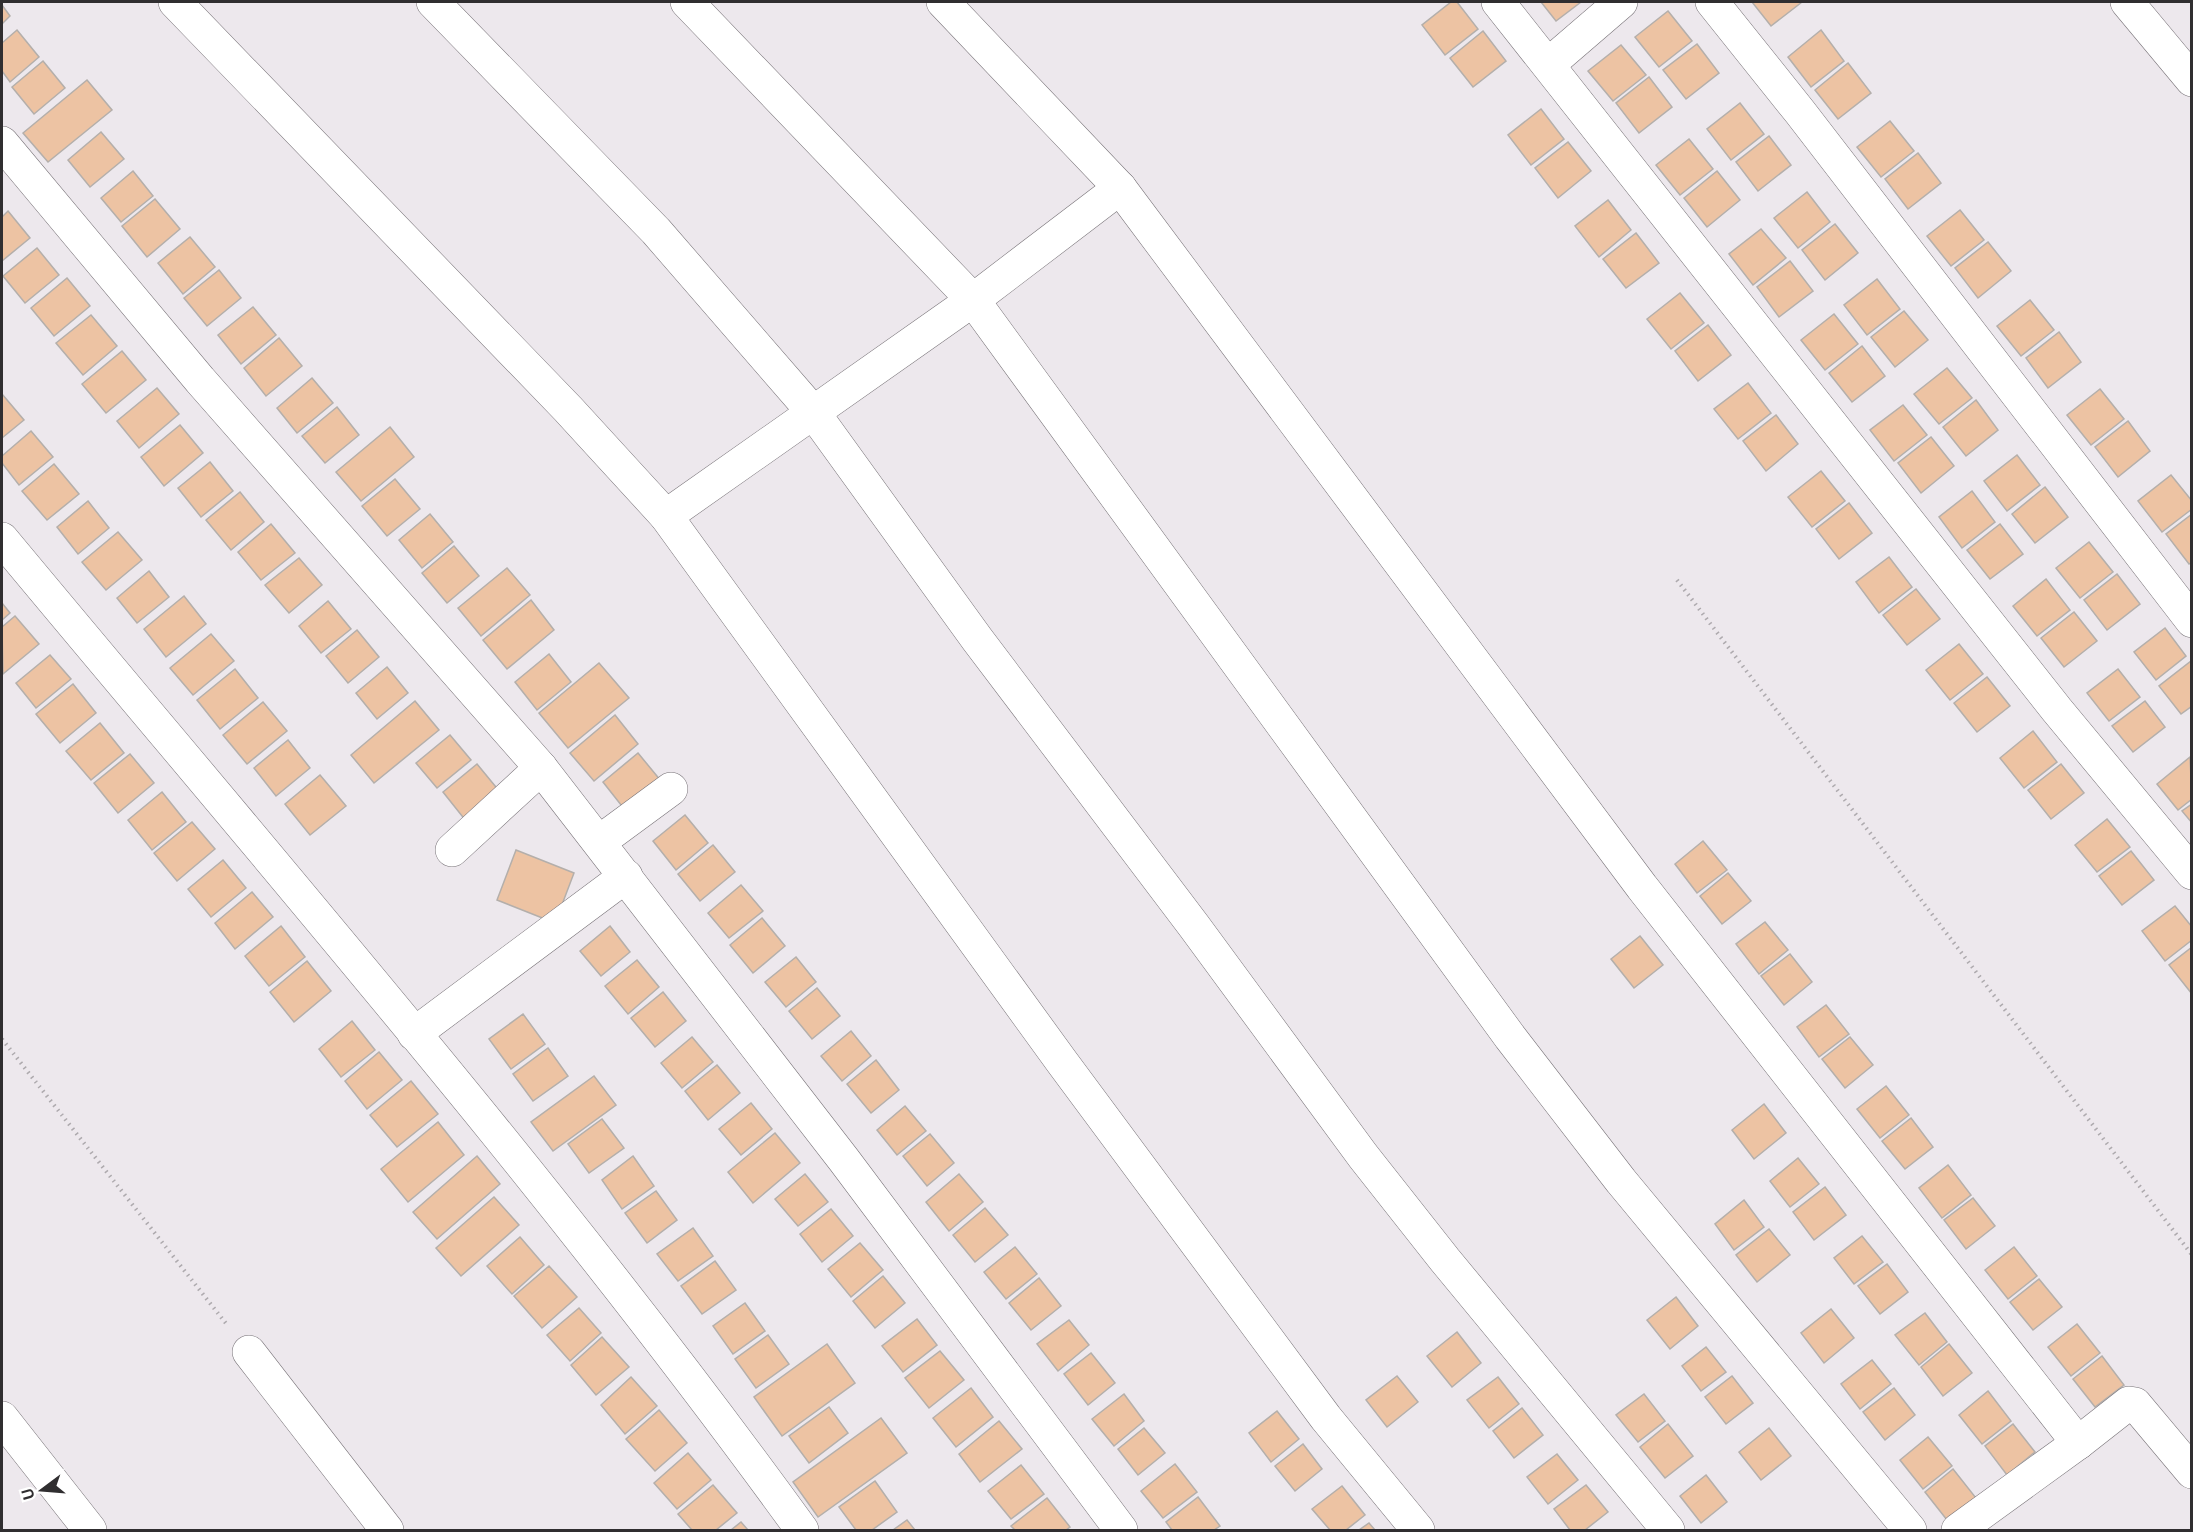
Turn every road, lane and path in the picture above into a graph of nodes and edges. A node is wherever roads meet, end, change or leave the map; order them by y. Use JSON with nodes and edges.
{"nodes":[{"id":1,"x":174,"y":2,"type":"edge"},
{"id":2,"x":433,"y":2,"type":"edge"},
{"id":3,"x":687,"y":2,"type":"edge"},
{"id":4,"x":943,"y":2,"type":"edge"},
{"id":5,"x":1498,"y":2,"type":"edge"},
{"id":6,"x":1621,"y":2,"type":"edge"},
{"id":7,"x":1712,"y":2,"type":"edge"},
{"id":8,"x":2127,"y":2,"type":"edge"},
{"id":9,"x":1549,"y":64,"type":"junction"},
{"id":10,"x":2192,"y":80,"type":"edge"},
{"id":11,"x":2,"y":143,"type":"edge"},
{"id":12,"x":1120,"y":188,"type":"junction"},
{"id":13,"x":973,"y":300,"type":"junction"},
{"id":14,"x":813,"y":412,"type":"junction"},
{"id":15,"x":666,"y":516,"type":"junction"},
{"id":16,"x":2,"y":539,"type":"edge"},
{"id":17,"x":1677,"y":580,"type":"dead end"},
{"id":18,"x":2192,"y":621,"type":"edge"},
{"id":19,"x":541,"y":768,"type":"junction"},
{"id":20,"x":671,"y":789,"type":"dead end"},
{"id":21,"x":599,"y":842,"type":"junction"},
{"id":22,"x":452,"y":850,"type":"dead end"},
{"id":23,"x":2192,"y":873,"type":"edge"},
{"id":24,"x":626,"y":876,"type":"junction"},
{"id":25,"x":414,"y":1034,"type":"junction"},
{"id":26,"x":2,"y":1039,"type":"edge"},
{"id":27,"x":2192,"y":1255,"type":"edge"},
{"id":28,"x":249,"y":1352,"type":"joint"},
{"id":29,"x":2,"y":1418,"type":"edge"},
{"id":30,"x":2078,"y":1443,"type":"junction"},
{"id":31,"x":2192,"y":1472,"type":"edge"},
{"id":32,"x":90,"y":1530,"type":"edge"},
{"id":33,"x":387,"y":1530,"type":"edge"},
{"id":34,"x":802,"y":1530,"type":"edge"},
{"id":35,"x":1121,"y":1530,"type":"edge"},
{"id":36,"x":1418,"y":1530,"type":"edge"},
{"id":37,"x":1668,"y":1530,"type":"edge"},
{"id":38,"x":1910,"y":1530,"type":"edge"},
{"id":39,"x":1958,"y":1530,"type":"edge"}],
"edges":[{"from":1,"to":15,"type":"street"},
{"from":2,"to":14,"type":"street"},
{"from":3,"to":13,"type":"street"},
{"from":4,"to":12,"type":"street"},
{"from":5,"to":9,"type":"street"},
{"from":6,"to":9,"type":"street"},
{"from":7,"to":18,"type":"street"},
{"from":8,"to":10,"type":"street"},
{"from":9,"to":23,"type":"street"},
{"from":11,"to":19,"type":"street"},
{"from":12,"to":13,"type":"street"},
{"from":12,"to":30,"type":"street"},
{"from":13,"to":14,"type":"street"},
{"from":13,"to":38,"type":"street"},
{"from":14,"to":15,"type":"street"},
{"from":14,"to":37,"type":"street"},
{"from":15,"to":36,"type":"street"},
{"from":16,"to":25,"type":"street"},
{"from":17,"to":27,"type":"path"},
{"from":19,"to":21,"type":"street"},
{"from":19,"to":22,"type":"street"},
{"from":20,"to":21,"type":"street"},
{"from":21,"to":24,"type":"street"},
{"from":24,"to":25,"type":"street"},
{"from":24,"to":35,"type":"street"},
{"from":25,"to":34,"type":"street"},
{"from":26,"to":28,"type":"path"},
{"from":28,"to":33,"type":"street"},
{"from":29,"to":32,"type":"street"},
{"from":30,"to":31,"type":"street"},
{"from":30,"to":39,"type":"street"}]}
